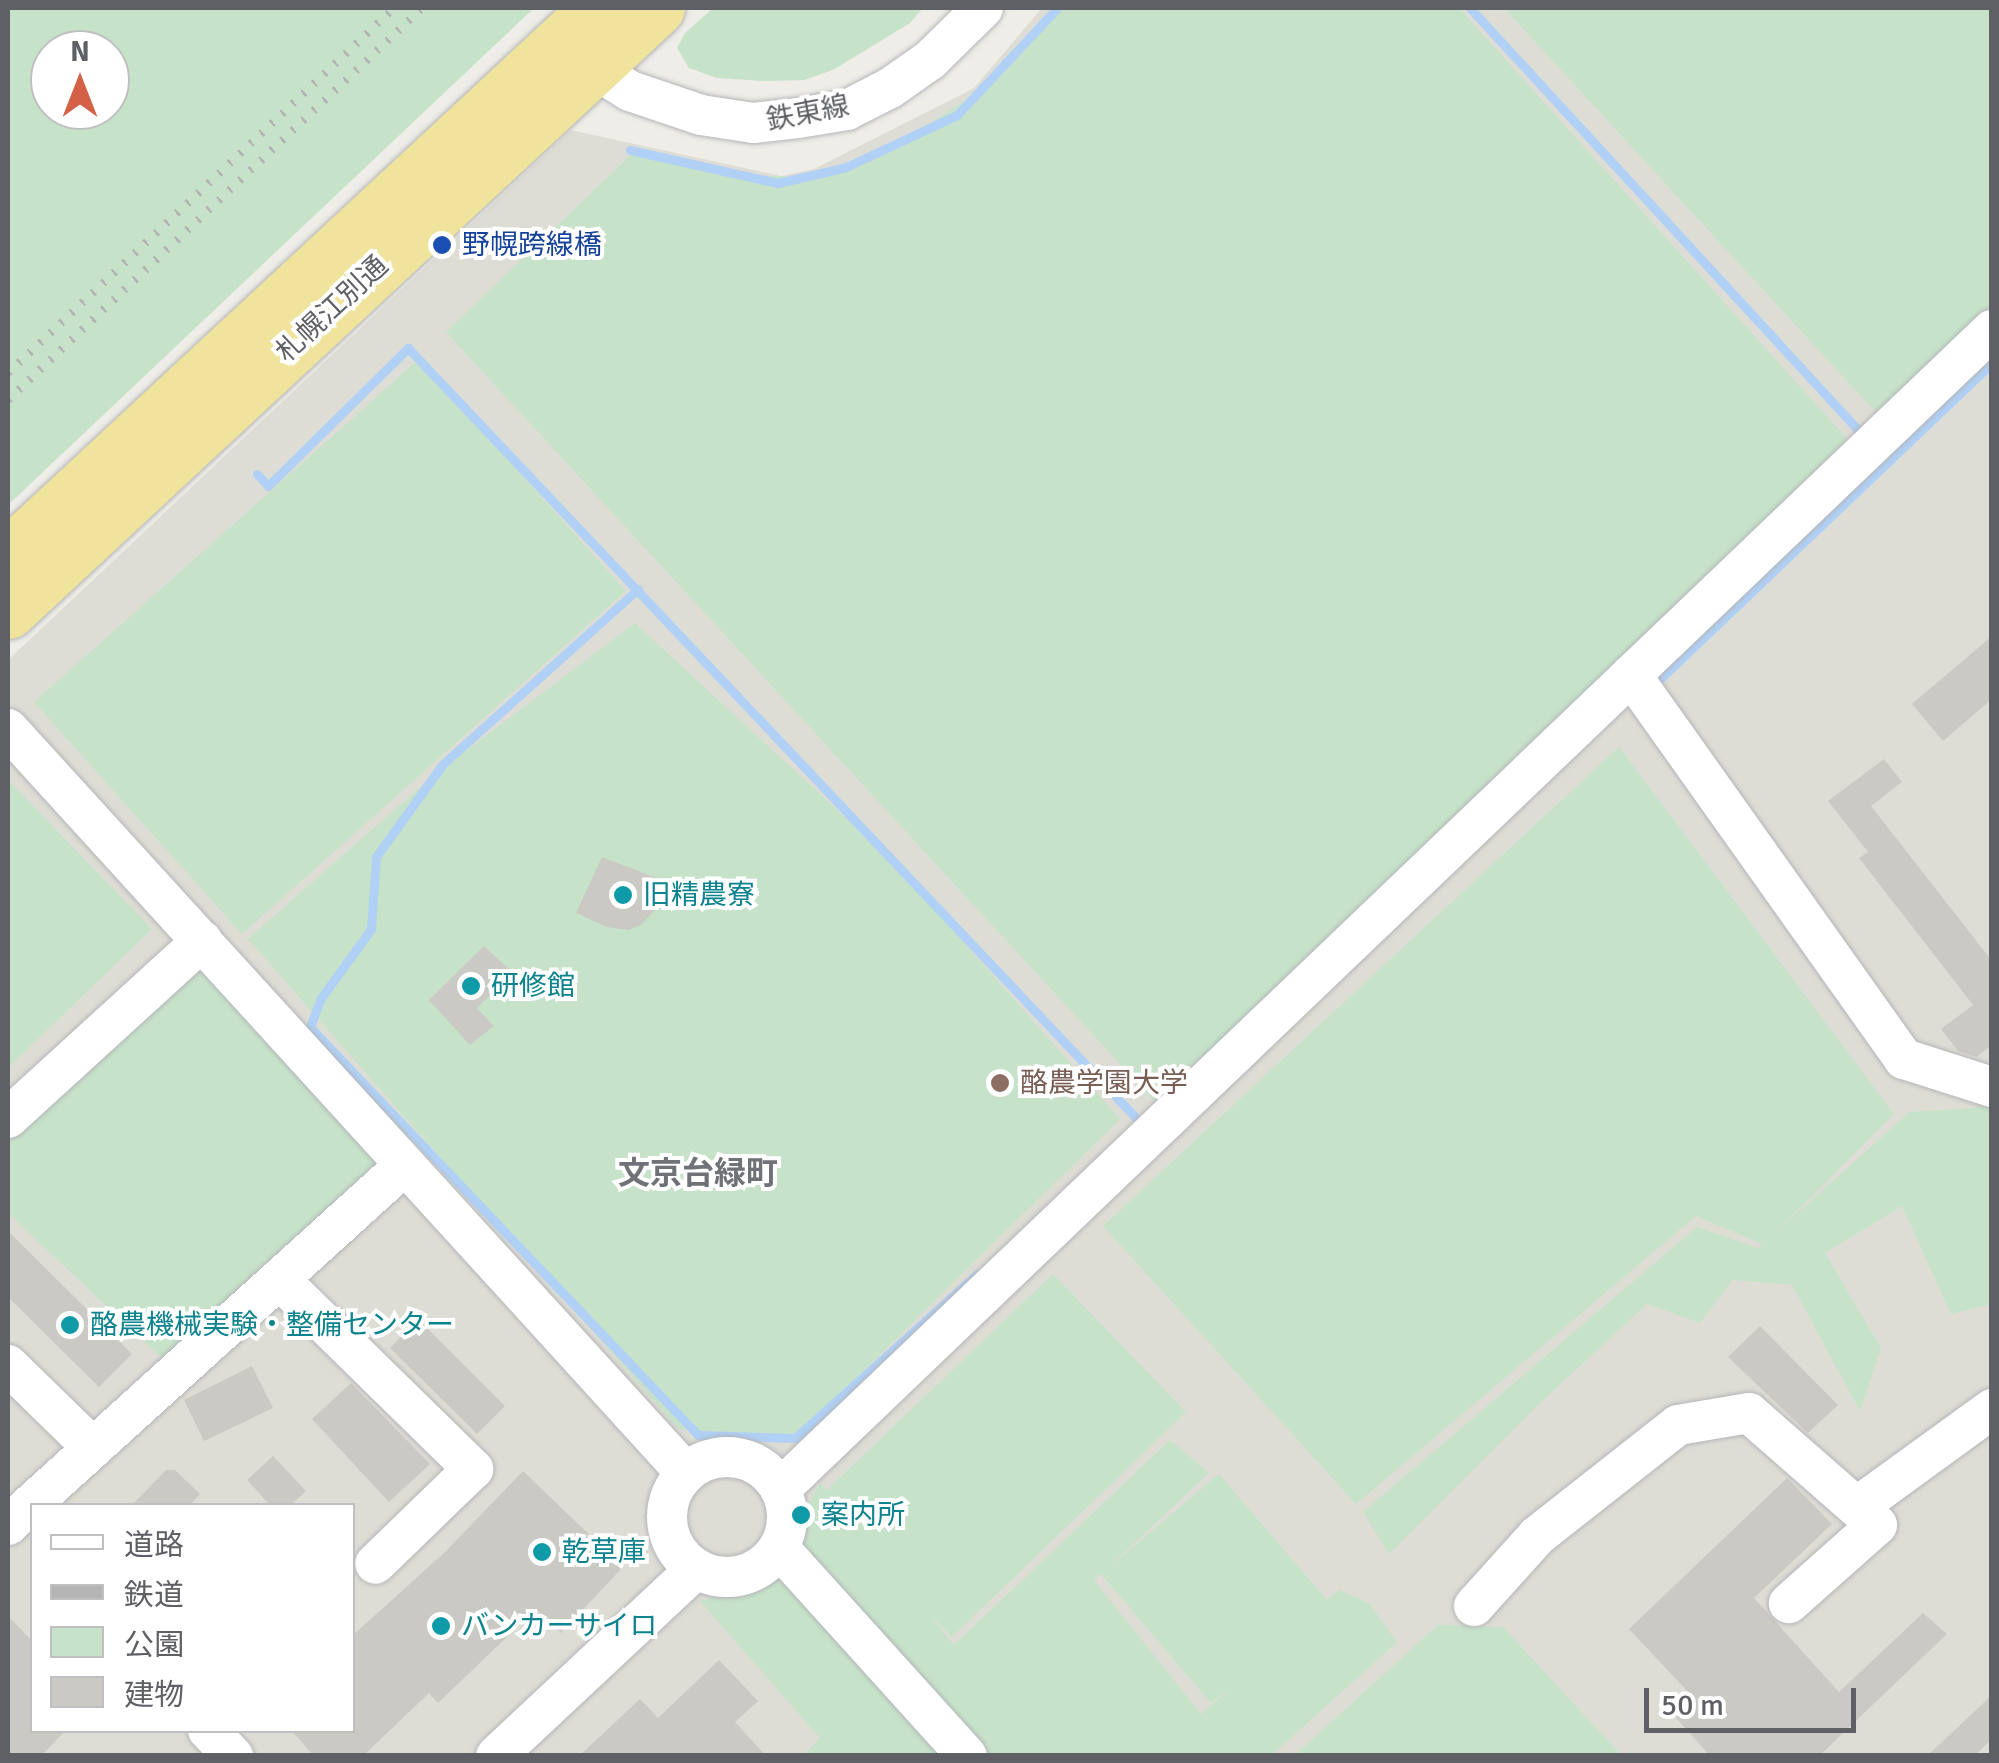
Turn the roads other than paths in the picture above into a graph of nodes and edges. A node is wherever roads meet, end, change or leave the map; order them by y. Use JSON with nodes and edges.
{"nodes":[{"id":1,"x":657,"y":8,"type":"edge"},
{"id":2,"x":983,"y":8,"type":"edge"},
{"id":3,"x":582,"y":40,"type":"edge"},
{"id":4,"x":1992,"y":330,"type":"edge"},
{"id":5,"x":8,"y":556,"type":"edge"},
{"id":6,"x":8,"y":611,"type":"edge"},
{"id":7,"x":1631,"y":675,"type":"junction"},
{"id":8,"x":8,"y":729,"type":"edge"},
{"id":9,"x":202,"y":941,"type":"junction"},
{"id":10,"x":1992,"y":1088,"type":"edge"},
{"id":11,"x":8,"y":1118,"type":"edge"},
{"id":12,"x":405,"y":1164,"type":"junction"},
{"id":13,"x":279,"y":1279,"type":"junction"},
{"id":14,"x":8,"y":1365,"type":"edge"},
{"id":15,"x":1992,"y":1409,"type":"edge"},
{"id":16,"x":93,"y":1448,"type":"junction"},
{"id":17,"x":686,"y":1474,"type":"junction"},
{"id":18,"x":780,"y":1488,"type":"junction"},
{"id":19,"x":33,"y":1503,"type":"edge"},
{"id":20,"x":30,"y":1506,"type":"edge"},
{"id":21,"x":1857,"y":1507,"type":"junction"},
{"id":22,"x":8,"y":1526,"type":"edge"},
{"id":23,"x":779,"y":1548,"type":"junction"},
{"id":24,"x":30,"y":1550,"type":"edge"},
{"id":25,"x":375,"y":1564,"type":"dead end"},
{"id":26,"x":696,"y":1569,"type":"junction"},
{"id":27,"x":1788,"y":1604,"type":"dead end"},
{"id":28,"x":1474,"y":1606,"type":"dead end"},
{"id":29,"x":211,"y":1733,"type":"edge"},
{"id":30,"x":233,"y":1756,"type":"edge"},
{"id":31,"x":496,"y":1756,"type":"edge"},
{"id":32,"x":967,"y":1756,"type":"edge"}],
"edges":[{"from":1,"to":3,"type":"highway","name":"札幌江別通"},
{"from":2,"to":3,"type":"street","name":"鉄東線"},
{"from":3,"to":5,"type":"highway","name":"札幌江別通"},
{"from":3,"to":6,"type":"highway","name":"札幌江別通"},
{"from":4,"to":7,"type":"street"},
{"from":7,"to":10,"type":"street"},
{"from":7,"to":18,"type":"street"},
{"from":8,"to":9,"type":"street"},
{"from":9,"to":11,"type":"street"},
{"from":9,"to":12,"type":"street"},
{"from":12,"to":13,"type":"street"},
{"from":12,"to":17,"type":"street"},
{"from":13,"to":16,"type":"street"},
{"from":13,"to":25,"type":"street"},
{"from":14,"to":16,"type":"street"},
{"from":15,"to":21,"type":"street"},
{"from":16,"to":19,"type":"street"},
{"from":17,"to":18,"type":"street"},
{"from":17,"to":26,"type":"street"},
{"from":18,"to":23,"type":"street"},
{"from":20,"to":22,"type":"street"},
{"from":21,"to":27,"type":"street"},
{"from":21,"to":28,"type":"street"},
{"from":22,"to":24,"type":"street"},
{"from":23,"to":26,"type":"street"},
{"from":23,"to":32,"type":"street"},
{"from":26,"to":31,"type":"street"},
{"from":29,"to":30,"type":"street"}]}
